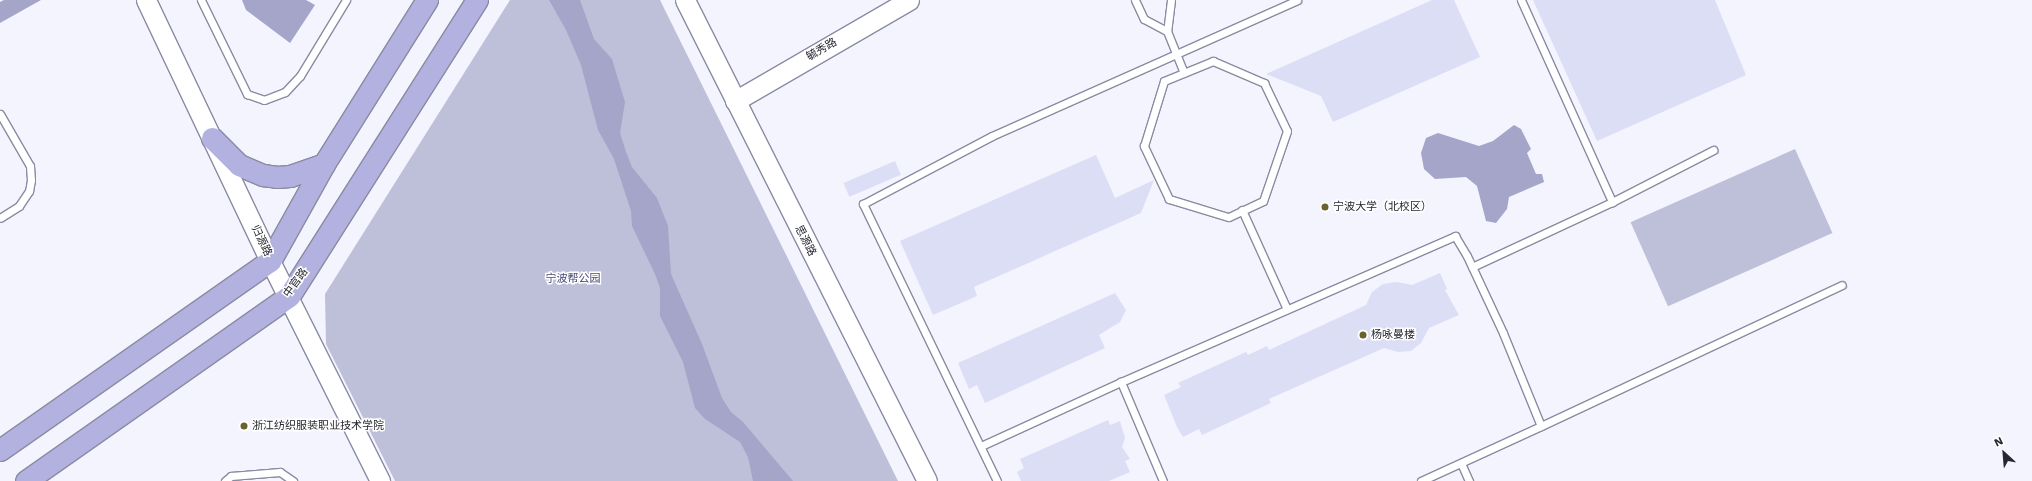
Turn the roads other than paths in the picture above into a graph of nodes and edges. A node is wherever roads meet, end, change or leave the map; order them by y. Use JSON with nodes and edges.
{"nodes":[{"id":1,"x":146,"y":0,"type":"edge"},
{"id":2,"x":201,"y":0,"type":"edge"},
{"id":3,"x":346,"y":0,"type":"edge"},
{"id":4,"x":427,"y":0,"type":"edge"},
{"id":5,"x":477,"y":0,"type":"edge"},
{"id":6,"x":685,"y":0,"type":"edge"},
{"id":7,"x":910,"y":0,"type":"edge"},
{"id":8,"x":1135,"y":0,"type":"edge"},
{"id":9,"x":1171,"y":0,"type":"edge"},
{"id":10,"x":1297,"y":0,"type":"edge"},
{"id":11,"x":1521,"y":0,"type":"edge"},
{"id":12,"x":1167,"y":31,"type":"junction"},
{"id":13,"x":1177,"y":54,"type":"junction"},
{"id":14,"x":1184,"y":73,"type":"junction"},
{"id":15,"x":735,"y":101,"type":"junction"},
{"id":16,"x":0,"y":114,"type":"edge"},
{"id":17,"x":212,"y":138,"type":"junction"},
{"id":18,"x":1713,"y":150,"type":"dead end"},
{"id":19,"x":324,"y":164,"type":"junction"},
{"id":20,"x":1612,"y":202,"type":"junction"},
{"id":21,"x":1242,"y":210,"type":"junction"},
{"id":22,"x":0,"y":218,"type":"edge"},
{"id":23,"x":270,"y":261,"type":"junction"},
{"id":24,"x":1472,"y":267,"type":"junction"},
{"id":25,"x":1842,"y":285,"type":"dead end"},
{"id":26,"x":289,"y":296,"type":"junction"},
{"id":27,"x":1287,"y":309,"type":"junction"},
{"id":28,"x":1121,"y":382,"type":"junction"},
{"id":29,"x":1541,"y":426,"type":"junction"},
{"id":30,"x":981,"y":446,"type":"junction"},
{"id":31,"x":0,"y":450,"type":"edge"},
{"id":32,"x":1461,"y":463,"type":"junction"},
{"id":33,"x":26,"y":481,"type":"edge"},
{"id":34,"x":225,"y":481,"type":"edge"},
{"id":35,"x":293,"y":481,"type":"edge"},
{"id":36,"x":380,"y":481,"type":"edge"},
{"id":37,"x":926,"y":481,"type":"edge"},
{"id":38,"x":997,"y":481,"type":"edge"},
{"id":39,"x":1163,"y":481,"type":"edge"},
{"id":40,"x":1421,"y":481,"type":"edge"},
{"id":41,"x":1469,"y":481,"type":"edge"}],
"edges":[{"from":1,"to":17,"type":"street","name":"归源路"},
{"from":2,"to":3,"type":"lane"},
{"from":4,"to":19,"type":"main road"},
{"from":5,"to":26,"type":"main road","name":"中官路"},
{"from":6,"to":15,"type":"street","name":"思源路"},
{"from":7,"to":15,"type":"street","name":"毓秀路"},
{"from":8,"to":12,"type":"lane"},
{"from":9,"to":12,"type":"lane"},
{"from":10,"to":13,"type":"lane"},
{"from":11,"to":20,"type":"lane"},
{"from":12,"to":13,"type":"lane"},
{"from":13,"to":14,"type":"lane"},
{"from":13,"to":30,"type":"lane"},
{"from":14,"to":21,"type":"lane"},
{"from":14,"to":21,"type":"lane"},
{"from":15,"to":37,"type":"street","name":"思源路"},
{"from":16,"to":22,"type":"lane"},
{"from":17,"to":19,"type":"main road"},
{"from":17,"to":23,"type":"street","name":"归源路"},
{"from":18,"to":20,"type":"lane"},
{"from":19,"to":23,"type":"main road"},
{"from":20,"to":24,"type":"lane"},
{"from":21,"to":27,"type":"lane"},
{"from":23,"to":26,"type":"street","name":"归源路"},
{"from":23,"to":31,"type":"main road"},
{"from":24,"to":27,"type":"lane"},
{"from":24,"to":29,"type":"lane"},
{"from":25,"to":29,"type":"lane"},
{"from":26,"to":33,"type":"main road","name":"中官路"},
{"from":26,"to":36,"type":"street","name":"归源路"},
{"from":27,"to":28,"type":"lane"},
{"from":28,"to":30,"type":"lane"},
{"from":28,"to":39,"type":"lane"},
{"from":29,"to":32,"type":"lane"},
{"from":30,"to":38,"type":"lane"},
{"from":32,"to":40,"type":"lane"},
{"from":32,"to":41,"type":"lane"},
{"from":34,"to":35,"type":"lane"}]}
